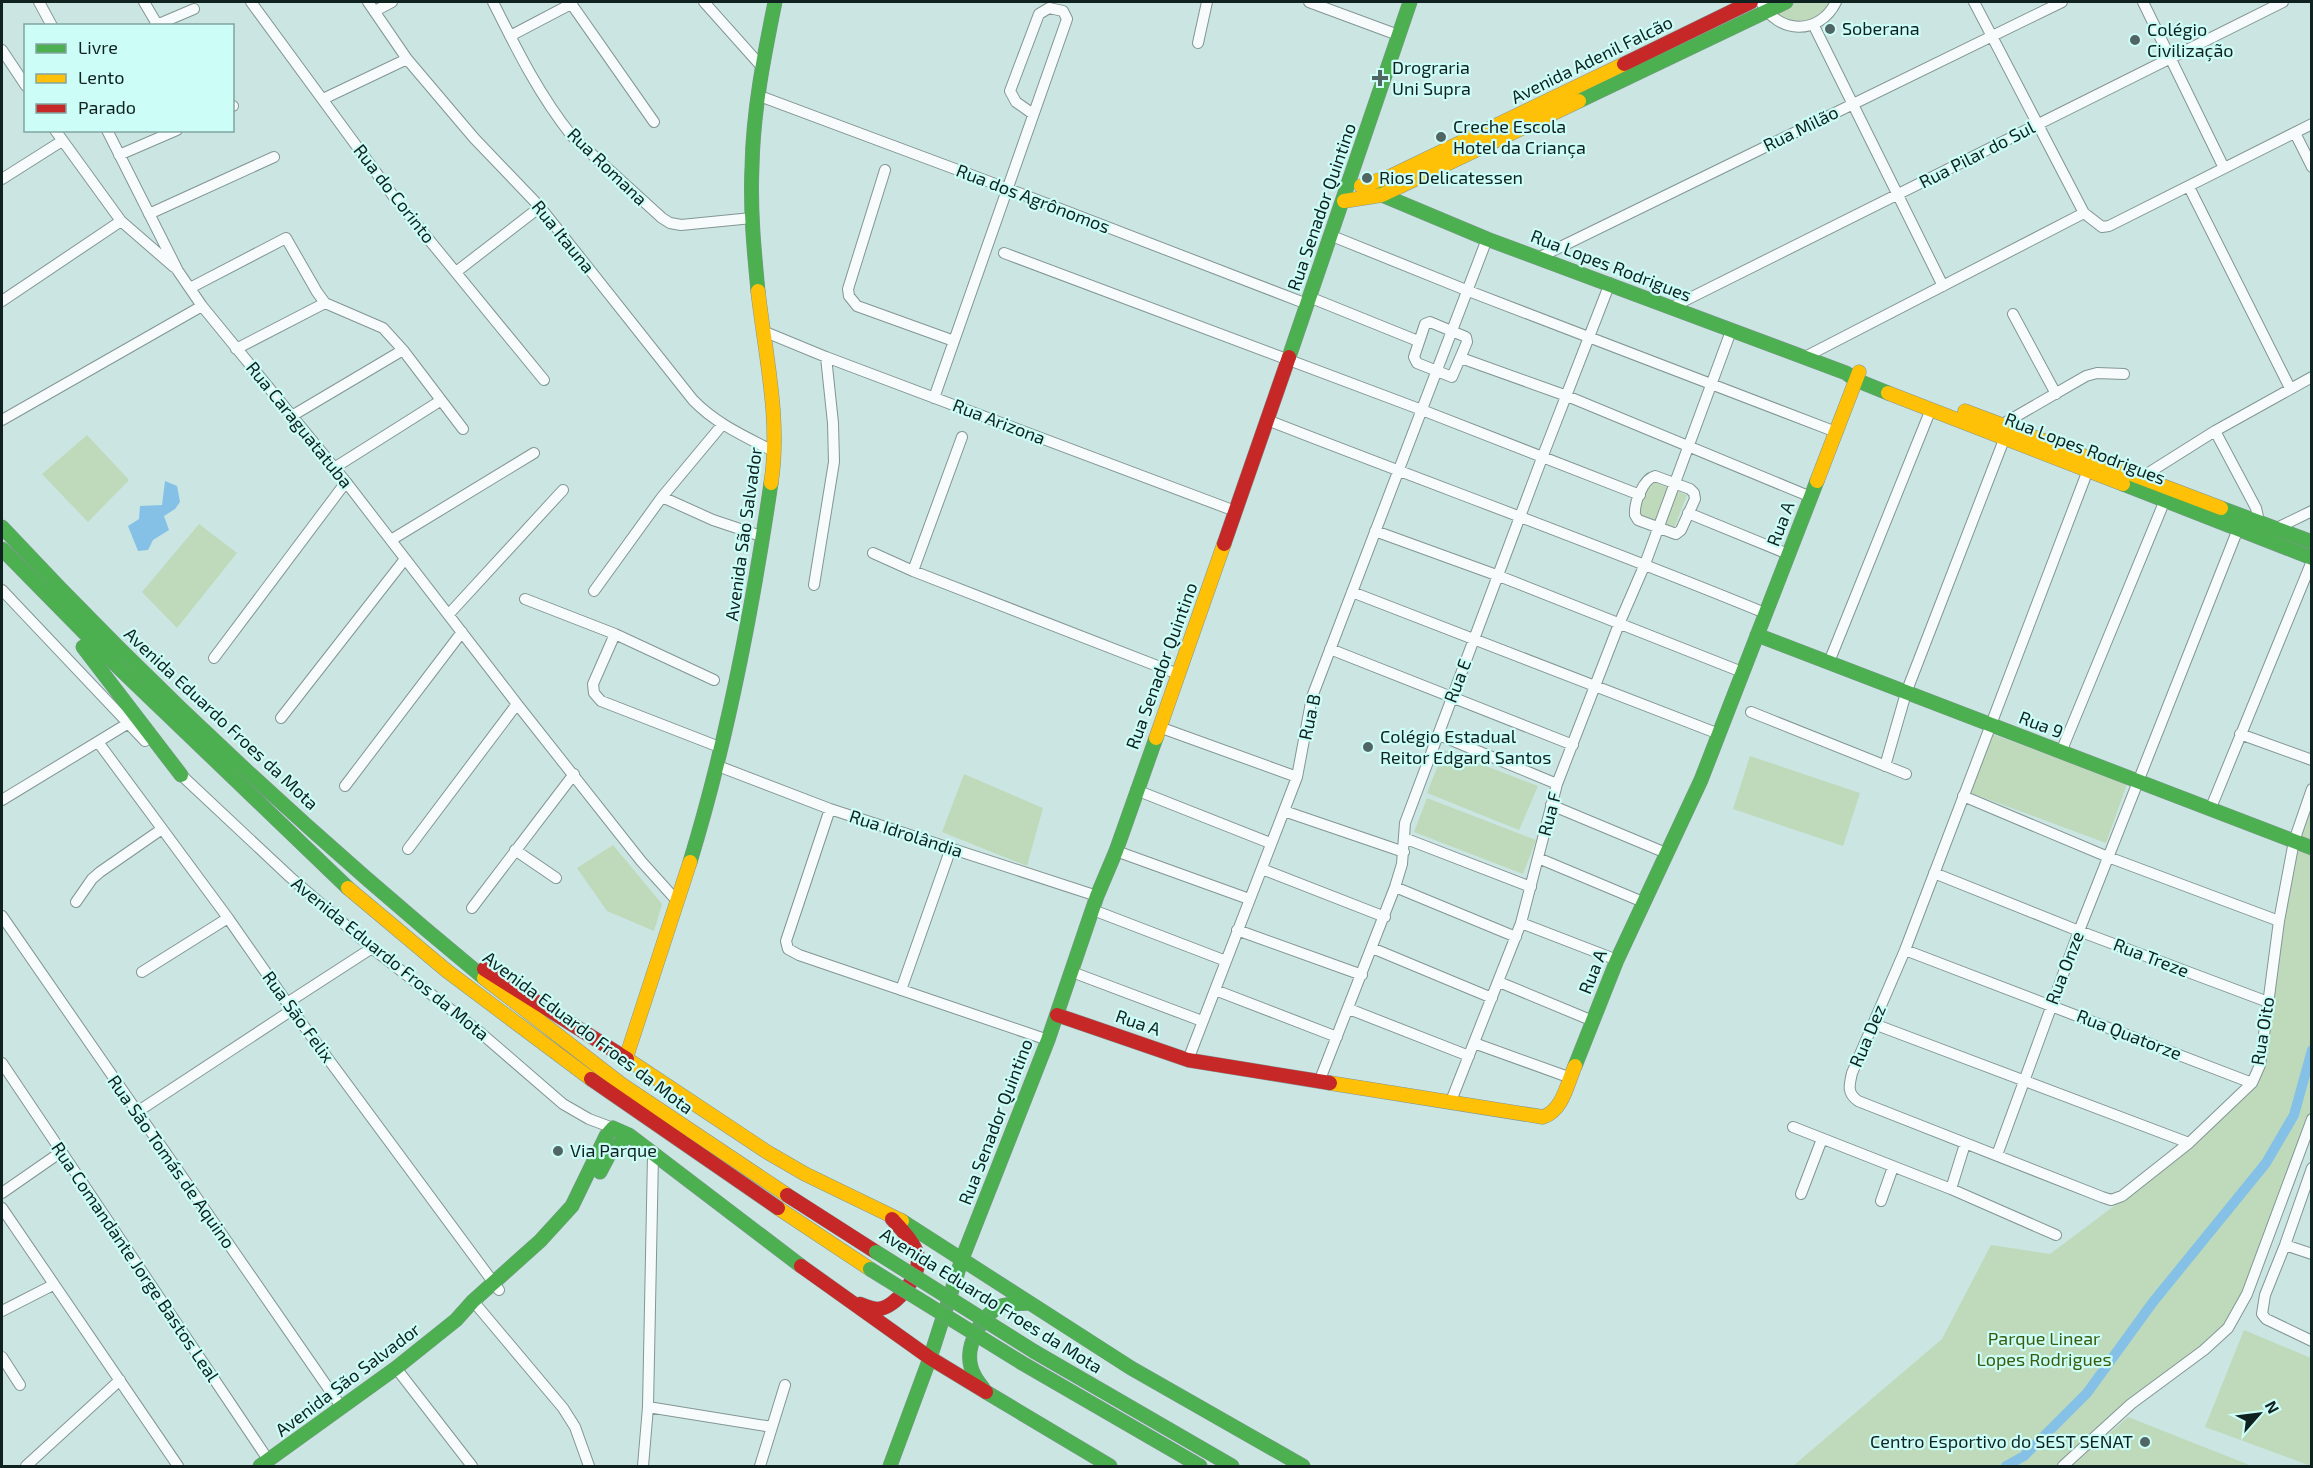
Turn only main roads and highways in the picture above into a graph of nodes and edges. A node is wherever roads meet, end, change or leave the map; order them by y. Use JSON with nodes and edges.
{"nodes":[{"id":1,"x":775,"y":2,"type":"edge"},
{"id":2,"x":1410,"y":2,"type":"edge"},
{"id":3,"x":1751,"y":2,"type":"edge"},
{"id":4,"x":1786,"y":2,"type":"edge"},
{"id":5,"x":1763,"y":6,"type":"edge"},
{"id":6,"x":1674,"y":49,"type":"junction"},
{"id":7,"x":1494,"y":135,"type":"junction"},
{"id":8,"x":1416,"y":179,"type":"junction"},
{"id":9,"x":1368,"y":184,"type":"junction"},
{"id":10,"x":1346,"y":195,"type":"junction"},
{"id":11,"x":1382,"y":195,"type":"junction"},
{"id":12,"x":1461,"y":228,"type":"junction"},
{"id":13,"x":1854,"y":375,"type":"junction"},
{"id":14,"x":2003,"y":431,"type":"junction"},
{"id":15,"x":2140,"y":483,"type":"junction"},
{"id":16,"x":2,"y":527,"type":"edge"},
{"id":17,"x":2312,"y":542,"type":"edge"},
{"id":18,"x":2,"y":549,"type":"edge"},
{"id":19,"x":2312,"y":560,"type":"edge"},
{"id":20,"x":48,"y":599,"type":"junction"},
{"id":21,"x":1757,"y":635,"type":"junction"},
{"id":22,"x":181,"y":775,"type":"road end"},
{"id":23,"x":2312,"y":848,"type":"edge"},
{"id":24,"x":431,"y":936,"type":"junction"},
{"id":25,"x":1057,"y":1014,"type":"junction"},
{"id":26,"x":626,"y":1058,"type":"junction"},
{"id":27,"x":629,"y":1135,"type":"junction"},
{"id":28,"x":886,"y":1212,"type":"junction"},
{"id":29,"x":543,"y":1245,"type":"junction"},
{"id":30,"x":962,"y":1258,"type":"junction"},
{"id":31,"x":983,"y":1273,"type":"junction"},
{"id":32,"x":953,"y":1287,"type":"junction"},
{"id":33,"x":838,"y":1294,"type":"junction"},
{"id":34,"x":1030,"y":1303,"type":"junction"},
{"id":35,"x":936,"y":1338,"type":"junction"},
{"id":36,"x":909,"y":1344,"type":"junction"},
{"id":37,"x":930,"y":1358,"type":"junction"},
{"id":38,"x":945,"y":1368,"type":"junction"},
{"id":39,"x":924,"y":1375,"type":"junction"},
{"id":40,"x":985,"y":1392,"type":"junction"},
{"id":41,"x":265,"y":1464,"type":"edge"},
{"id":42,"x":890,"y":1467,"type":"edge"},
{"id":43,"x":1110,"y":1467,"type":"edge"},
{"id":44,"x":1200,"y":1467,"type":"edge"},
{"id":45,"x":1232,"y":1467,"type":"edge"},
{"id":46,"x":1304,"y":1467,"type":"edge"}],
"edges":[{"from":1,"to":26,"type":"main road","name":"Avenida São Salvador"},
{"from":2,"to":10,"type":"main road","name":"Rua Senador Quintino"},
{"from":3,"to":6,"type":"main road","name":"Avenida Adenil Falcão"},
{"from":4,"to":5,"type":"main road","name":"Avenida Adenil Falcão"},
{"from":5,"to":6,"type":"main road","name":"Avenida Adenil Falcão"},
{"from":6,"to":7,"type":"main road","name":"Avenida Adenil Falcão"},
{"from":7,"to":8,"type":"main road","name":"Avenida Adenil Falcão"},
{"from":7,"to":9,"type":"main road","name":"Avenida Adenil Falcão"},
{"from":8,"to":11,"type":"main road","name":"Avenida Adenil Falcão"},
{"from":8,"to":12,"type":"main road"},
{"from":9,"to":10,"type":"main road","name":"Avenida Adenil Falcão"},
{"from":9,"to":11,"type":"main road","name":"Rua Lopes Rodrigues"},
{"from":10,"to":11,"type":"main road","name":"Avenida Adenil Falcão"},
{"from":10,"to":25,"type":"main road","name":"Rua Senador Quintino"},
{"from":11,"to":12,"type":"main road","name":"Rua Lopes Rodrigues"},
{"from":12,"to":13,"type":"main road","name":"Rua Lopes Rodrigues"},
{"from":13,"to":14,"type":"main road","name":"Rua Lopes Rodrigues"},
{"from":13,"to":14,"type":"main road","name":"Rua Lopes Rodrigues"},
{"from":13,"to":21,"type":"main road","name":"Rua A"},
{"from":14,"to":15,"type":"main road","name":"Rua Lopes Rodrigues"},
{"from":14,"to":15,"type":"main road","name":"Rua Lopes Rodrigues"},
{"from":15,"to":17,"type":"main road","name":"Rua Lopes Rodrigues"},
{"from":15,"to":19,"type":"main road","name":"Rua Lopes Rodrigues"},
{"from":16,"to":24,"type":"main road","name":"Avenida Eduardo Froes da Mota"},
{"from":18,"to":20,"type":"main road","name":"Avenida Eduardo Froes da Mota"},
{"from":20,"to":22,"type":"main road"},
{"from":20,"to":44,"type":"main road","name":"Avenida Eduardo Froes da Mota","bridge":true},
{"from":21,"to":23,"type":"main road","name":"Rua 9"},
{"from":21,"to":25,"type":"main road","name":"Rua A"},
{"from":24,"to":26,"type":"main road"},
{"from":24,"to":45,"type":"main road","name":"Avenida Eduardo Froes da Mota","bridge":true},
{"from":25,"to":30,"type":"main road","name":"Rua Senador Quintino"},
{"from":26,"to":28,"type":"main road"},
{"from":27,"to":29,"type":"main road","name":"Avenida São Salvador"},
{"from":27,"to":29,"type":"main road","name":"Avenida São Salvador"},
{"from":27,"to":33,"type":"main road"},
{"from":28,"to":30,"type":"main road"},
{"from":28,"to":33,"type":"main road"},
{"from":29,"to":41,"type":"main road","name":"Avenida São Salvador"},
{"from":30,"to":31,"type":"main road"},
{"from":30,"to":32,"type":"main road","name":"Rua Senador Quintino"},
{"from":31,"to":32,"type":"main road"},
{"from":31,"to":34,"type":"main road"},
{"from":32,"to":35,"type":"main road","name":"Rua Senador Quintino"},
{"from":33,"to":36,"type":"main road"},
{"from":34,"to":40,"type":"main road"},
{"from":34,"to":46,"type":"main road"},
{"from":35,"to":36,"type":"main road"},
{"from":35,"to":37,"type":"main road","name":"Rua Senador Quintino"},
{"from":36,"to":37,"type":"main road"},
{"from":37,"to":38,"type":"main road"},
{"from":37,"to":39,"type":"main road","name":"Rua Senador Quintino"},
{"from":38,"to":39,"type":"main road"},
{"from":38,"to":40,"type":"main road"},
{"from":39,"to":42,"type":"main road","name":"Rua Senador Quintino"},
{"from":40,"to":43,"type":"main road"}]}
